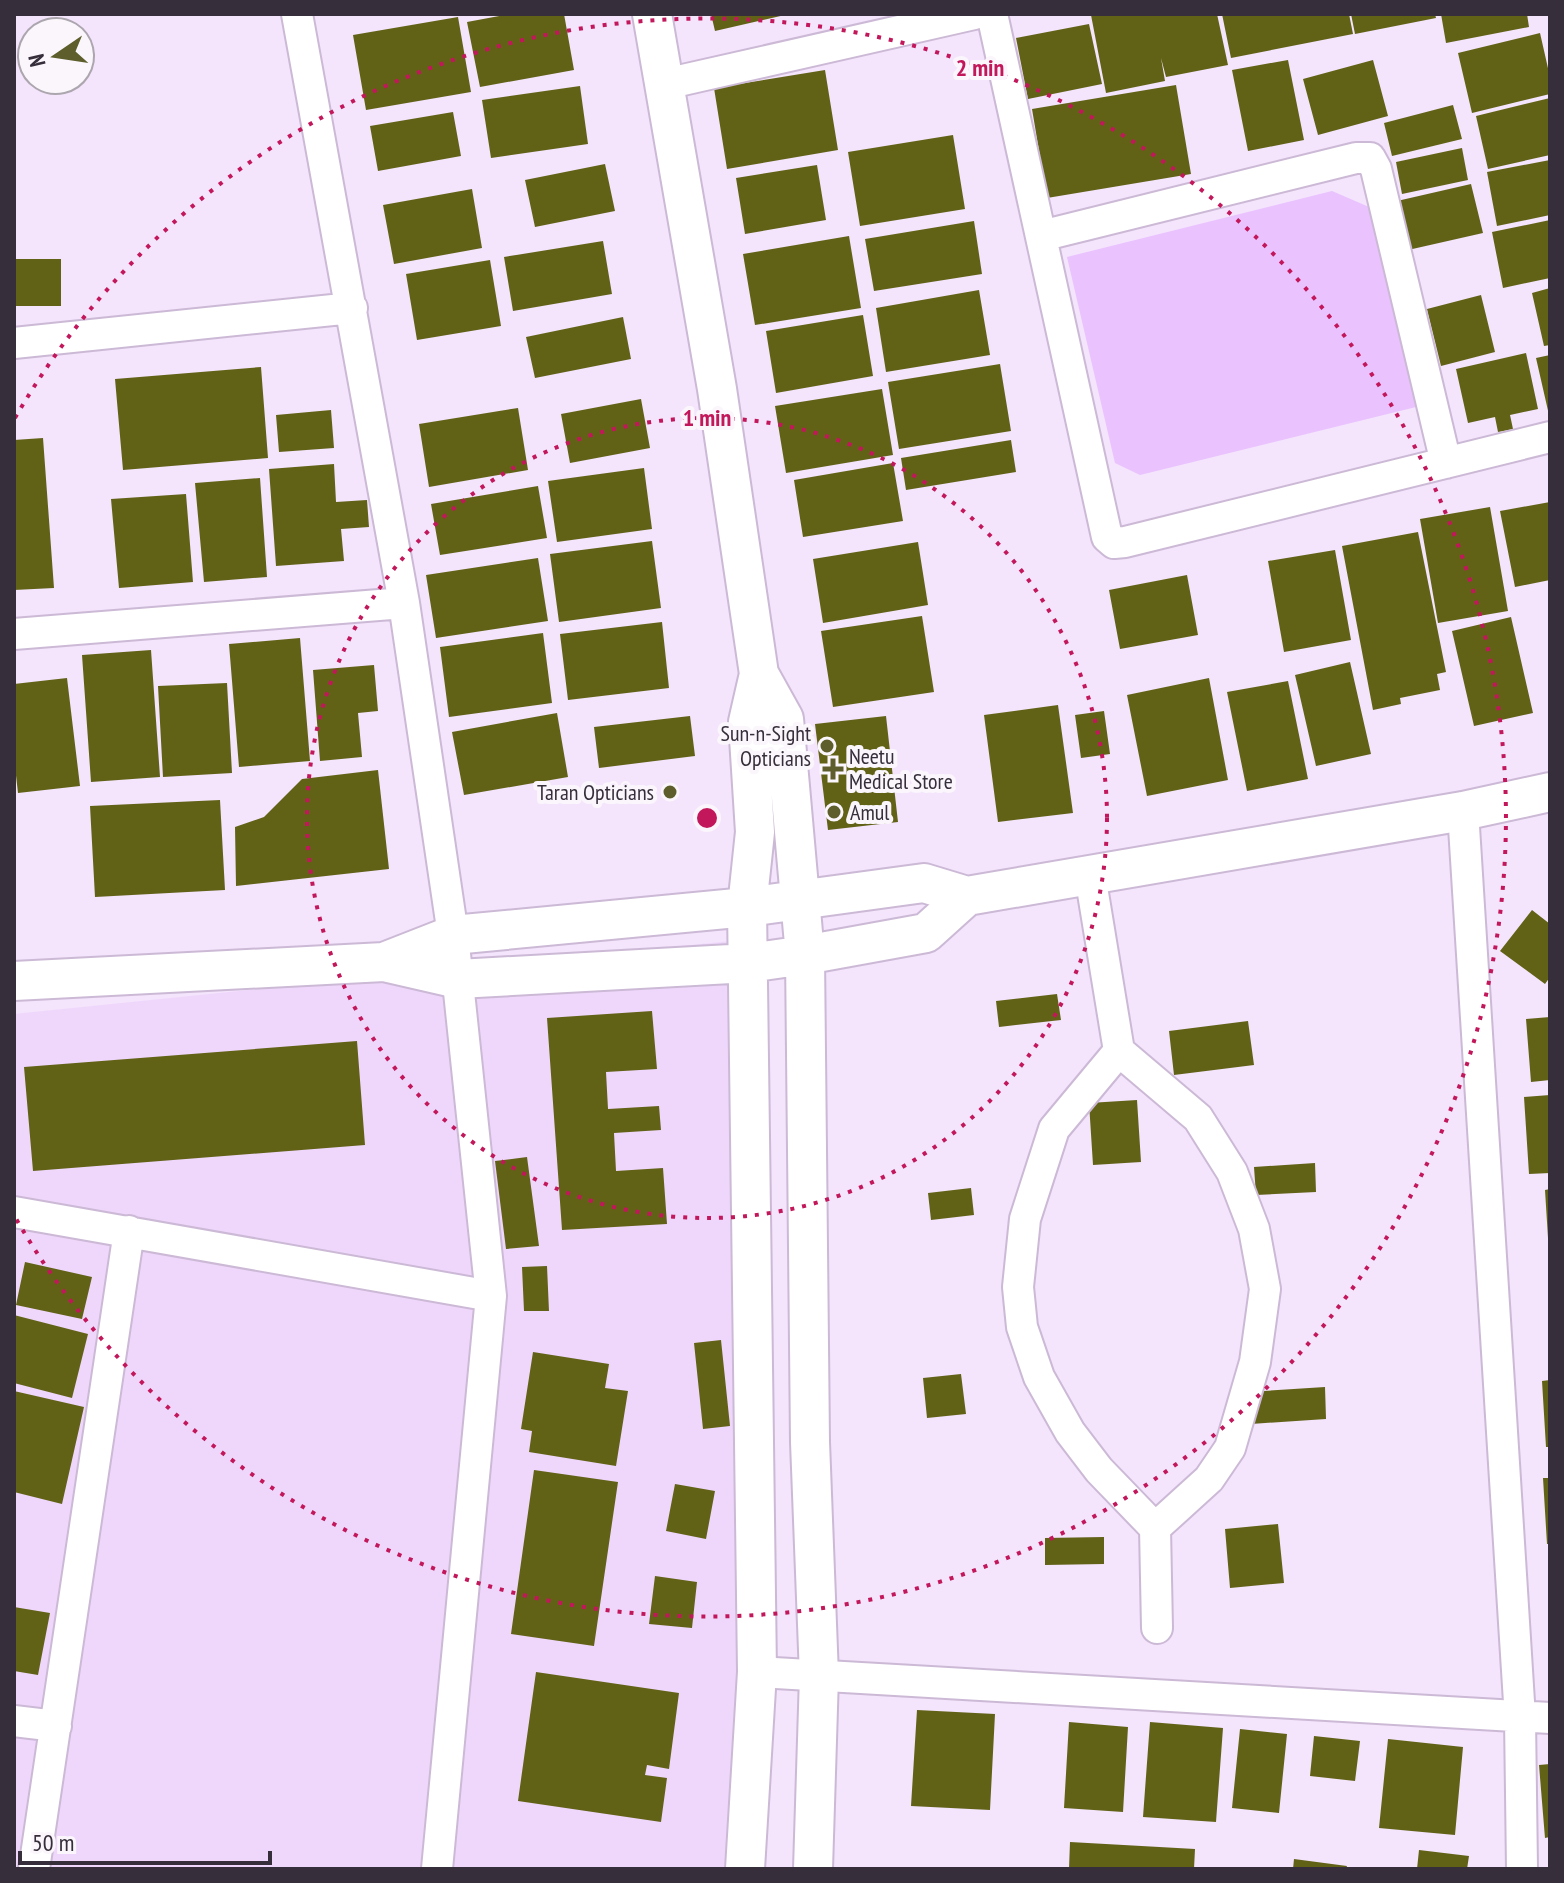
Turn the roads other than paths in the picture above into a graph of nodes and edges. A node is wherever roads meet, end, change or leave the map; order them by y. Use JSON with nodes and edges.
{"nodes":[{"id":1,"x":297,"y":14,"type":"edge"},
{"id":2,"x":652,"y":14,"type":"edge"},
{"id":3,"x":974,"y":14,"type":"edge"},
{"id":4,"x":992,"y":14,"type":"edge"},
{"id":5,"x":665,"y":84,"type":"junction"},
{"id":6,"x":1041,"y":236,"type":"junction"},
{"id":7,"x":352,"y":308,"type":"junction"},
{"id":8,"x":14,"y":343,"type":"edge"},
{"id":9,"x":1550,"y":437,"type":"edge"},
{"id":10,"x":1446,"y":463,"type":"junction"},
{"id":11,"x":404,"y":603,"type":"junction"},
{"id":12,"x":14,"y":634,"type":"edge"},
{"id":13,"x":759,"y":674,"type":"junction"},
{"id":14,"x":1550,"y":792,"type":"edge"},
{"id":15,"x":1463,"y":811,"type":"junction"},
{"id":16,"x":1090,"y":875,"type":"junction"},
{"id":17,"x":967,"y":896,"type":"junction"},
{"id":18,"x":799,"y":900,"type":"junction"},
{"id":19,"x":747,"y":907,"type":"junction"},
{"id":20,"x":453,"y":935,"type":"junction"},
{"id":21,"x":805,"y":955,"type":"junction"},
{"id":22,"x":384,"y":962,"type":"junction"},
{"id":23,"x":749,"y":963,"type":"junction"},
{"id":24,"x":458,"y":979,"type":"junction"},
{"id":25,"x":14,"y":981,"type":"edge"},
{"id":26,"x":1119,"y":1051,"type":"junction"},
{"id":27,"x":14,"y":1212,"type":"edge"},
{"id":28,"x":129,"y":1231,"type":"junction"},
{"id":29,"x":491,"y":1296,"type":"junction"},
{"id":30,"x":1155,"y":1528,"type":"junction"},
{"id":31,"x":1157,"y":1628,"type":"dead end"},
{"id":32,"x":757,"y":1672,"type":"junction"},
{"id":33,"x":819,"y":1676,"type":"junction"},
{"id":34,"x":1520,"y":1718,"type":"junction"},
{"id":35,"x":1550,"y":1718,"type":"edge"},
{"id":36,"x":14,"y":1721,"type":"edge"},
{"id":37,"x":56,"y":1726,"type":"junction"},
{"id":38,"x":34,"y":1869,"type":"edge"},
{"id":39,"x":437,"y":1869,"type":"edge"},
{"id":40,"x":745,"y":1869,"type":"edge"},
{"id":41,"x":813,"y":1869,"type":"edge"},
{"id":42,"x":1522,"y":1869,"type":"edge"}],
"edges":[{"from":1,"to":7,"type":"street"},
{"from":2,"to":5,"type":"street"},
{"from":3,"to":5,"type":"street"},
{"from":4,"to":6,"type":"street"},
{"from":5,"to":13,"type":"street"},
{"from":6,"to":10,"type":"street"},
{"from":6,"to":10,"type":"street"},
{"from":7,"to":8,"type":"street"},
{"from":7,"to":11,"type":"street"},
{"from":9,"to":10,"type":"street"},
{"from":11,"to":12,"type":"street"},
{"from":11,"to":20,"type":"street"},
{"from":13,"to":18,"type":"street"},
{"from":13,"to":19,"type":"street"},
{"from":14,"to":15,"type":"street"},
{"from":15,"to":16,"type":"street"},
{"from":15,"to":34,"type":"street"},
{"from":16,"to":17,"type":"street"},
{"from":16,"to":26,"type":"street"},
{"from":17,"to":18,"type":"street"},
{"from":17,"to":21,"type":"street"},
{"from":18,"to":19,"type":"street"},
{"from":18,"to":21,"type":"street"},
{"from":19,"to":20,"type":"street"},
{"from":19,"to":23,"type":"street"},
{"from":20,"to":22,"type":"street"},
{"from":20,"to":24,"type":"street"},
{"from":21,"to":23,"type":"street"},
{"from":21,"to":33,"type":"street"},
{"from":22,"to":24,"type":"street"},
{"from":22,"to":25,"type":"street"},
{"from":23,"to":24,"type":"street"},
{"from":23,"to":32,"type":"street"},
{"from":24,"to":29,"type":"street"},
{"from":26,"to":30,"type":"street"},
{"from":26,"to":30,"type":"street"},
{"from":27,"to":28,"type":"street"},
{"from":28,"to":29,"type":"street"},
{"from":28,"to":37,"type":"street"},
{"from":29,"to":39,"type":"street"},
{"from":30,"to":31,"type":"street"},
{"from":32,"to":33,"type":"street"},
{"from":32,"to":40,"type":"street"},
{"from":33,"to":34,"type":"street"},
{"from":33,"to":41,"type":"street"},
{"from":34,"to":35,"type":"street"},
{"from":34,"to":42,"type":"street"},
{"from":36,"to":37,"type":"street"},
{"from":37,"to":38,"type":"street"}]}
